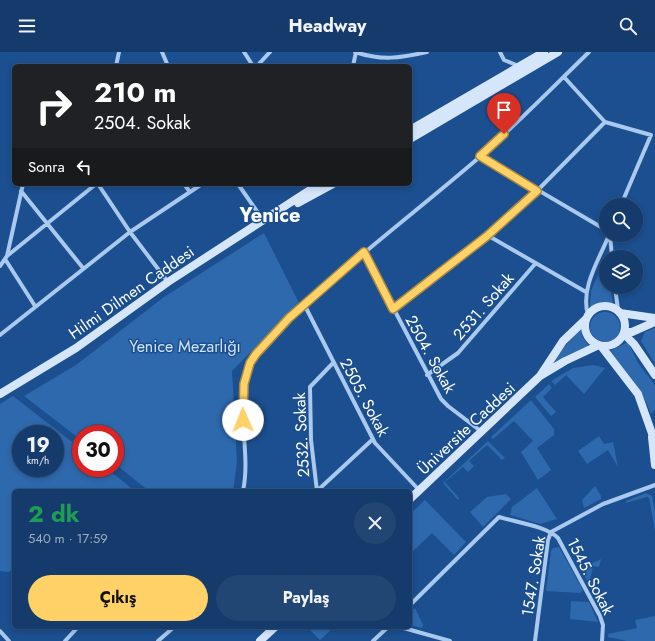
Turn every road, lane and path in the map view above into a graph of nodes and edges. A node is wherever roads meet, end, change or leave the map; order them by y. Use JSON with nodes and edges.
{"nodes":[{"id":1,"x":119,"y":52,"type":"edge"},
{"id":2,"x":162,"y":52,"type":"edge"},
{"id":3,"x":244,"y":52,"type":"edge"},
{"id":4,"x":270,"y":52,"type":"edge"},
{"id":5,"x":355,"y":52,"type":"edge"},
{"id":6,"x":427,"y":52,"type":"edge"},
{"id":7,"x":500,"y":52,"type":"edge"},
{"id":8,"x":544,"y":52,"type":"edge"},
{"id":9,"x":558,"y":52,"type":"edge"},
{"id":10,"x":589,"y":52,"type":"edge"},
{"id":11,"x":116,"y":64,"type":"edge"},
{"id":12,"x":167,"y":64,"type":"edge"},
{"id":13,"x":252,"y":64,"type":"edge"},
{"id":14,"x":259,"y":64,"type":"edge"},
{"id":15,"x":353,"y":64,"type":"edge"},
{"id":16,"x":520,"y":66,"type":"junction"},
{"id":17,"x":564,"y":77,"type":"junction"},
{"id":18,"x":605,"y":122,"type":"junction"},
{"id":19,"x":412,"y":129,"type":"edge"},
{"id":20,"x":412,"y":138,"type":"edge"},
{"id":21,"x":480,"y":156,"type":"junction"},
{"id":22,"x":22,"y":186,"type":"edge"},
{"id":23,"x":94,"y":186,"type":"edge"},
{"id":24,"x":98,"y":186,"type":"edge"},
{"id":25,"x":186,"y":186,"type":"edge"},
{"id":26,"x":199,"y":186,"type":"edge"},
{"id":27,"x":239,"y":186,"type":"edge"},
{"id":28,"x":315,"y":186,"type":"edge"},
{"id":29,"x":329,"y":186,"type":"edge"},
{"id":30,"x":21,"y":191,"type":"junction"},
{"id":31,"x":537,"y":191,"type":"junction"},
{"id":32,"x":190,"y":192,"type":"junction"},
{"id":33,"x":624,"y":198,"type":"edge"},
{"id":34,"x":277,"y":212,"type":"junction"},
{"id":35,"x":263,"y":220,"type":"junction"},
{"id":36,"x":48,"y":223,"type":"junction"},
{"id":37,"x":599,"y":226,"type":"edge"},
{"id":38,"x":130,"y":232,"type":"junction"},
{"id":39,"x":487,"y":236,"type":"junction"},
{"id":40,"x":606,"y":242,"type":"edge"},
{"id":41,"x":364,"y":252,"type":"junction"},
{"id":42,"x":6,"y":258,"type":"junction"},
{"id":43,"x":535,"y":264,"type":"junction"},
{"id":44,"x":0,"y":266,"type":"edge"},
{"id":45,"x":83,"y":268,"type":"junction"},
{"id":46,"x":168,"y":282,"type":"junction"},
{"id":47,"x":586,"y":292,"type":"junction"},
{"id":48,"x":616,"y":294,"type":"edge"},
{"id":49,"x":304,"y":304,"type":"junction"},
{"id":50,"x":35,"y":306,"type":"junction"},
{"id":51,"x":393,"y":309,"type":"junction"},
{"id":52,"x":619,"y":312,"type":"junction"},
{"id":53,"x":587,"y":317,"type":"junction"},
{"id":54,"x":655,"y":318,"type":"edge"},
{"id":55,"x":655,"y":322,"type":"edge"},
{"id":56,"x":624,"y":333,"type":"junction"},
{"id":57,"x":0,"y":335,"type":"edge"},
{"id":58,"x":599,"y":346,"type":"junction"},
{"id":59,"x":333,"y":363,"type":"junction"},
{"id":60,"x":427,"y":375,"type":"junction"},
{"id":61,"x":655,"y":375,"type":"edge"},
{"id":62,"x":540,"y":376,"type":"junction"},
{"id":63,"x":0,"y":394,"type":"edge"},
{"id":64,"x":655,"y":415,"type":"edge"},
{"id":65,"x":482,"y":432,"type":"junction"},
{"id":66,"x":652,"y":437,"type":"edge"},
{"id":67,"x":372,"y":439,"type":"junction"},
{"id":68,"x":655,"y":465,"type":"edge"},
{"id":69,"x":655,"y":485,"type":"edge"},
{"id":70,"x":243,"y":489,"type":"edge"},
{"id":71,"x":317,"y":489,"type":"edge"},
{"id":72,"x":319,"y":489,"type":"edge"},
{"id":73,"x":419,"y":490,"type":"junction"},
{"id":74,"x":412,"y":497,"type":"edge"},
{"id":75,"x":551,"y":532,"type":"junction"},
{"id":76,"x":412,"y":603,"type":"edge"},
{"id":77,"x":76,"y":629,"type":"edge"},
{"id":78,"x":172,"y":629,"type":"edge"},
{"id":79,"x":273,"y":629,"type":"edge"},
{"id":80,"x":386,"y":629,"type":"edge"},
{"id":81,"x":407,"y":629,"type":"edge"},
{"id":82,"x":0,"y":631,"type":"edge"},
{"id":83,"x":9,"y":641,"type":"edge"},
{"id":84,"x":65,"y":641,"type":"edge"},
{"id":85,"x":158,"y":641,"type":"edge"},
{"id":86,"x":260,"y":641,"type":"edge"},
{"id":87,"x":373,"y":641,"type":"edge"},
{"id":88,"x":450,"y":641,"type":"edge"},
{"id":89,"x":535,"y":641,"type":"edge"},
{"id":90,"x":602,"y":641,"type":"edge"}],
"edges":[{"from":1,"to":11,"type":"street"},
{"from":2,"to":12,"type":"street"},
{"from":3,"to":13,"type":"street"},
{"from":4,"to":14,"type":"street"},
{"from":5,"to":6,"type":"street"},
{"from":5,"to":15,"type":"street"},
{"from":7,"to":16,"type":"street"},
{"from":8,"to":16,"type":"street"},
{"from":9,"to":20,"type":"street"},
{"from":10,"to":17,"type":"street"},
{"from":16,"to":19,"type":"street"},
{"from":17,"to":18,"type":"street"},
{"from":17,"to":21,"type":"street"},
{"from":18,"to":31,"type":"street"},
{"from":18,"to":33,"type":"street"},
{"from":21,"to":31,"type":"street"},
{"from":21,"to":41,"type":"street"},
{"from":22,"to":30,"type":"street"},
{"from":23,"to":36,"type":"street"},
{"from":24,"to":38,"type":"street"},
{"from":25,"to":32,"type":"street"},
{"from":26,"to":32,"type":"street"},
{"from":27,"to":35,"type":"street"},
{"from":28,"to":34,"type":"street","name":"Hilmi Dilmen Caddesi"},
{"from":29,"to":34,"type":"street","name":"Hilmi Dilmen Caddesi"},
{"from":30,"to":36,"type":"street"},
{"from":30,"to":42,"type":"street"},
{"from":31,"to":37,"type":"street"},
{"from":31,"to":39,"type":"street"},
{"from":32,"to":38,"type":"street"},
{"from":34,"to":35,"type":"street","name":"Hilmi Dilmen Caddesi"},
{"from":35,"to":46,"type":"street","name":"Hilmi Dilmen Caddesi"},
{"from":36,"to":42,"type":"street"},
{"from":36,"to":45,"type":"street"},
{"from":38,"to":45,"type":"street"},
{"from":38,"to":46,"type":"street"},
{"from":39,"to":43,"type":"street"},
{"from":39,"to":51,"type":"street"},
{"from":40,"to":47,"type":"street"},
{"from":41,"to":49,"type":"street"},
{"from":41,"to":51,"type":"street","name":"2504. Sokak"},
{"from":42,"to":44,"type":"street"},
{"from":42,"to":50,"type":"street"},
{"from":43,"to":47,"type":"street"},
{"from":43,"to":60,"type":"street","name":"2531. Sokak"},
{"from":45,"to":50,"type":"street"},
{"from":46,"to":63,"type":"street","name":"Hilmi Dilmen Caddesi"},
{"from":47,"to":53,"type":"street"},
{"from":48,"to":52,"type":"street"},
{"from":49,"to":59,"type":"street","name":"2505. Sokak"},
{"from":49,"to":70,"type":"street"},
{"from":50,"to":57,"type":"street"},
{"from":51,"to":60,"type":"street","name":"2504. Sokak"},
{"from":52,"to":53,"type":"street"},
{"from":52,"to":54,"type":"street"},
{"from":52,"to":56,"type":"street"},
{"from":53,"to":58,"type":"street"},
{"from":53,"to":62,"type":"street","name":"Üniversite Caddesi"},
{"from":55,"to":56,"type":"street"},
{"from":56,"to":58,"type":"street"},
{"from":56,"to":61,"type":"street"},
{"from":58,"to":62,"type":"street","name":"Üniversite Caddesi"},
{"from":58,"to":66,"type":"street"},
{"from":59,"to":67,"type":"street","name":"2505. Sokak"},
{"from":59,"to":71,"type":"street","name":"2532. Sokak"},
{"from":60,"to":65,"type":"street","name":"2504. Sokak"},
{"from":62,"to":65,"type":"street","name":"Üniversite Caddesi"},
{"from":64,"to":66,"type":"street"},
{"from":65,"to":73,"type":"street","name":"Üniversite Caddesi"},
{"from":66,"to":68,"type":"street"},
{"from":67,"to":72,"type":"street"},
{"from":67,"to":73,"type":"street","name":"2505. Sokak"},
{"from":69,"to":75,"type":"street","name":"1547. Sokak"},
{"from":73,"to":74,"type":"street","name":"Üniversite Caddesi"},
{"from":75,"to":76,"type":"street","name":"1545. Sokak"},
{"from":75,"to":89,"type":"street","name":"1547. Sokak"},
{"from":75,"to":90,"type":"street","name":"1545. Sokak"},
{"from":77,"to":84,"type":"street"},
{"from":78,"to":85,"type":"street"},
{"from":79,"to":86,"type":"street"},
{"from":80,"to":87,"type":"street"},
{"from":81,"to":88,"type":"street"},
{"from":82,"to":83,"type":"street"}]}
